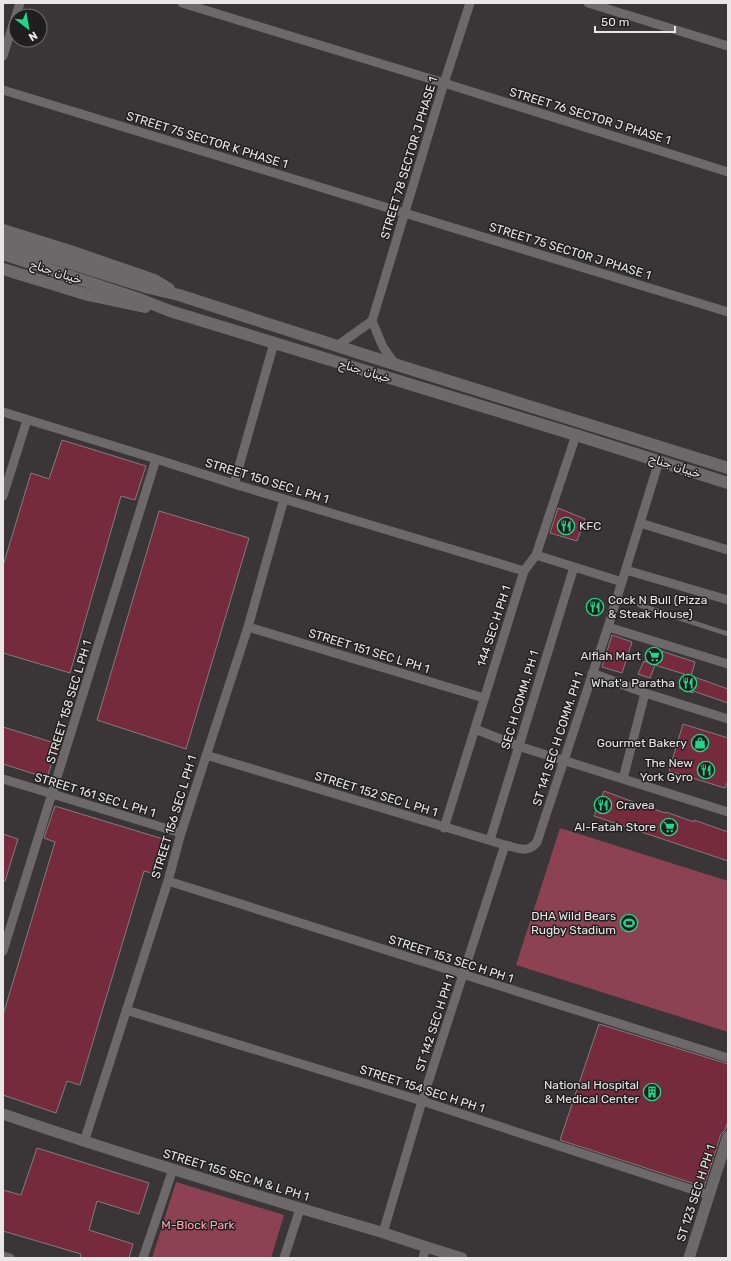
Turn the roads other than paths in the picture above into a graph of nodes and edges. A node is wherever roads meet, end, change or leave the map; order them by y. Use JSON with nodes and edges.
{"nodes":[{"id":1,"x":20,"y":3,"type":"edge"},
{"id":2,"x":182,"y":3,"type":"edge"},
{"id":3,"x":470,"y":3,"type":"edge"},
{"id":4,"x":588,"y":3,"type":"edge"},
{"id":5,"x":728,"y":46,"type":"edge"},
{"id":6,"x":3,"y":56,"type":"edge"},
{"id":7,"x":444,"y":83,"type":"junction"},
{"id":8,"x":3,"y":90,"type":"edge"},
{"id":9,"x":728,"y":172,"type":"edge"},
{"id":10,"x":404,"y":213,"type":"junction"},
{"id":11,"x":3,"y":230,"type":"edge"},
{"id":12,"x":3,"y":242,"type":"edge"},
{"id":13,"x":3,"y":254,"type":"edge"},
{"id":14,"x":3,"y":269,"type":"edge"},
{"id":15,"x":179,"y":294,"type":"junction"},
{"id":16,"x":170,"y":311,"type":"junction"},
{"id":17,"x":728,"y":312,"type":"edge"},
{"id":18,"x":372,"y":320,"type":"junction"},
{"id":19,"x":274,"y":343,"type":"junction"},
{"id":20,"x":336,"y":346,"type":"junction"},
{"id":21,"x":395,"y":364,"type":"junction"},
{"id":22,"x":3,"y":412,"type":"edge"},
{"id":23,"x":28,"y":420,"type":"junction"},
{"id":24,"x":576,"y":435,"type":"junction"},
{"id":25,"x":156,"y":459,"type":"junction"},
{"id":26,"x":659,"y":461,"type":"junction"},
{"id":27,"x":728,"y":468,"type":"edge"},
{"id":28,"x":728,"y":483,"type":"edge"},
{"id":29,"x":234,"y":484,"type":"junction"},
{"id":30,"x":3,"y":496,"type":"edge"},
{"id":31,"x":284,"y":499,"type":"junction"},
{"id":32,"x":640,"y":523,"type":"junction"},
{"id":33,"x":728,"y":550,"type":"edge"},
{"id":34,"x":536,"y":555,"type":"junction"},
{"id":35,"x":574,"y":567,"type":"junction"},
{"id":36,"x":626,"y":570,"type":"junction"},
{"id":37,"x":524,"y":571,"type":"junction"},
{"id":38,"x":622,"y":582,"type":"junction"},
{"id":39,"x":728,"y":600,"type":"edge"},
{"id":40,"x":639,"y":605,"type":"dead end"},
{"id":41,"x":248,"y":627,"type":"junction"},
{"id":42,"x":608,"y":627,"type":"junction"},
{"id":43,"x":728,"y":634,"type":"edge"},
{"id":44,"x":728,"y":664,"type":"edge"},
{"id":45,"x":592,"y":673,"type":"junction"},
{"id":46,"x":645,"y":694,"type":"junction"},
{"id":47,"x":484,"y":698,"type":"junction"},
{"id":48,"x":728,"y":719,"type":"edge"},
{"id":49,"x":475,"y":729,"type":"junction"},
{"id":50,"x":518,"y":746,"type":"junction"},
{"id":51,"x":206,"y":755,"type":"junction"},
{"id":52,"x":564,"y":760,"type":"junction"},
{"id":53,"x":3,"y":779,"type":"edge"},
{"id":54,"x":623,"y":779,"type":"junction"},
{"id":55,"x":52,"y":794,"type":"junction"},
{"id":56,"x":728,"y":812,"type":"edge"},
{"id":57,"x":444,"y":828,"type":"junction"},
{"id":58,"x":181,"y":833,"type":"junction"},
{"id":59,"x":490,"y":840,"type":"junction"},
{"id":60,"x":538,"y":842,"type":"joint"},
{"id":61,"x":505,"y":845,"type":"junction"},
{"id":62,"x":168,"y":880,"type":"junction"},
{"id":63,"x":3,"y":951,"type":"edge"},
{"id":64,"x":463,"y":975,"type":"junction"},
{"id":65,"x":126,"y":1010,"type":"junction"},
{"id":66,"x":728,"y":1058,"type":"edge"},
{"id":67,"x":422,"y":1101,"type":"junction"},
{"id":68,"x":3,"y":1114,"type":"edge"},
{"id":69,"x":728,"y":1136,"type":"edge"},
{"id":70,"x":84,"y":1142,"type":"junction"},
{"id":71,"x":173,"y":1169,"type":"junction"},
{"id":72,"x":709,"y":1195,"type":"junction"},
{"id":73,"x":300,"y":1209,"type":"junction"},
{"id":74,"x":383,"y":1233,"type":"junction"},
{"id":75,"x":426,"y":1247,"type":"junction"},
{"id":76,"x":3,"y":1256,"type":"edge"},
{"id":77,"x":10,"y":1258,"type":"edge"},
{"id":78,"x":143,"y":1258,"type":"edge"},
{"id":79,"x":284,"y":1258,"type":"edge"},
{"id":80,"x":423,"y":1258,"type":"edge"},
{"id":81,"x":462,"y":1258,"type":"edge"},
{"id":82,"x":689,"y":1258,"type":"edge"}],
"edges":[{"from":1,"to":6,"type":"street"},
{"from":2,"to":7,"type":"street","name":"STREET 76 SECTOR J PHASE 1"},
{"from":3,"to":7,"type":"street","name":"STREET 78 SECTOR J PHASE 1"},
{"from":4,"to":5,"type":"street"},
{"from":7,"to":9,"type":"street","name":"STREET 76 SECTOR J PHASE 1"},
{"from":7,"to":10,"type":"street","name":"STREET 78 SECTOR J PHASE 1"},
{"from":8,"to":10,"type":"street","name":"STREET 75 SECTOR K PHASE 1"},
{"from":10,"to":17,"type":"street","name":"STREET 75 SECTOR J PHASE 1"},
{"from":10,"to":18,"type":"street","name":"STREET 78 SECTOR J PHASE 1"},
{"from":11,"to":15,"type":"main road"},
{"from":12,"to":15,"type":"main road","name":"خیبان جناح"},
{"from":13,"to":16,"type":"main road","name":"خیبان جناح"},
{"from":14,"to":16,"type":"main road"},
{"from":15,"to":20,"type":"main road","name":"خیبان جناح"},
{"from":16,"to":19,"type":"main road","name":"خیبان جناح"},
{"from":18,"to":20,"type":"street"},
{"from":18,"to":21,"type":"street"},
{"from":19,"to":24,"type":"main road","name":"خیبان جناح"},
{"from":19,"to":29,"type":"street"},
{"from":20,"to":21,"type":"main road","name":"خیبان جناح"},
{"from":21,"to":27,"type":"main road","name":"خیبان جناح"},
{"from":22,"to":23,"type":"street","name":"STREET 150 SEC L PH 1"},
{"from":23,"to":25,"type":"street","name":"STREET 150 SEC L PH 1"},
{"from":23,"to":30,"type":"street"},
{"from":24,"to":26,"type":"main road","name":"خیبان جناح"},
{"from":24,"to":34,"type":"street","name":"144 SEC H PH 1"},
{"from":25,"to":29,"type":"street","name":"STREET 150 SEC L PH 1"},
{"from":25,"to":55,"type":"street","name":"STREET 158 SEC L PH 1"},
{"from":26,"to":28,"type":"main road","name":"خیبان جناح"},
{"from":26,"to":32,"type":"street","name":"ST 141 SEC H COMM. PH 1"},
{"from":29,"to":31,"type":"street","name":"STREET 150 SEC L PH 1"},
{"from":31,"to":37,"type":"street","name":"STREET 150 SEC L PH 1"},
{"from":31,"to":41,"type":"street","name":"STREET 156 SEC L PH 1"},
{"from":32,"to":33,"type":"street"},
{"from":32,"to":36,"type":"street","name":"ST 141 SEC H COMM. PH 1"},
{"from":34,"to":35,"type":"street"},
{"from":34,"to":37,"type":"street","name":"144 SEC H PH 1"},
{"from":35,"to":38,"type":"street"},
{"from":35,"to":50,"type":"street","name":"SEC H COMM. PH 1"},
{"from":36,"to":38,"type":"street","name":"ST 141 SEC H COMM. PH 1"},
{"from":36,"to":39,"type":"street"},
{"from":37,"to":47,"type":"street","name":"144 SEC H PH 1"},
{"from":38,"to":42,"type":"street","name":"ST 141 SEC H COMM. PH 1"},
{"from":40,"to":43,"type":"lane"},
{"from":41,"to":47,"type":"street","name":"STREET 151 SEC L PH 1"},
{"from":41,"to":51,"type":"street","name":"STREET 156 SEC L PH 1"},
{"from":42,"to":44,"type":"street"},
{"from":42,"to":45,"type":"street","name":"ST 141 SEC H COMM. PH 1"},
{"from":45,"to":46,"type":"street"},
{"from":45,"to":52,"type":"street","name":"ST 141 SEC H COMM. PH 1"},
{"from":46,"to":48,"type":"street"},
{"from":46,"to":54,"type":"street"},
{"from":47,"to":49,"type":"street","name":"144 SEC H PH 1"},
{"from":49,"to":50,"type":"street"},
{"from":49,"to":57,"type":"street","name":"144 SEC H PH 1"},
{"from":50,"to":52,"type":"street"},
{"from":50,"to":59,"type":"street","name":"SEC H COMM. PH 1"},
{"from":51,"to":57,"type":"street","name":"STREET 152 SEC L PH 1"},
{"from":51,"to":58,"type":"street","name":"STREET 156 SEC L PH 1"},
{"from":52,"to":54,"type":"street"},
{"from":52,"to":60,"type":"street","name":"ST 141 SEC H COMM. PH 1"},
{"from":53,"to":55,"type":"street","name":"STREET 161 SEC L PH 1"},
{"from":54,"to":56,"type":"street"},
{"from":55,"to":58,"type":"street","name":"STREET 161 SEC L PH 1"},
{"from":55,"to":63,"type":"street","name":"STREET 158 SEC L PH 1"},
{"from":57,"to":59,"type":"street","name":"STREET 152 SEC L PH 1"},
{"from":58,"to":62,"type":"street","name":"STREET 156 SEC L PH 1"},
{"from":59,"to":61,"type":"street","name":"STREET 152 SEC L PH 1"},
{"from":60,"to":61,"type":"street","name":"STREET 152 SEC L PH 1"},
{"from":61,"to":64,"type":"street","name":"ST 142 SEC H PH 1"},
{"from":62,"to":64,"type":"street","name":"STREET 153 SEC H PH 1"},
{"from":62,"to":65,"type":"street","name":"STREET 156 SEC L PH 1"},
{"from":64,"to":66,"type":"street","name":"STREET 153 SEC H PH 1"},
{"from":64,"to":67,"type":"street","name":"ST 142 SEC H PH 1"},
{"from":65,"to":67,"type":"street","name":"STREET 154 SEC H PH 1"},
{"from":65,"to":70,"type":"street","name":"STREET 156 SEC L PH 1"},
{"from":67,"to":72,"type":"street","name":"STREET 154 SEC H PH 1"},
{"from":67,"to":74,"type":"street","name":"ST 142 SEC H PH 1"},
{"from":68,"to":70,"type":"street","name":"STREET 155 SEC M & L PH 1"},
{"from":69,"to":72,"type":"street","name":"ST 123 SEC H PH 1"},
{"from":70,"to":71,"type":"street","name":"STREET 155 SEC M & L PH 1"},
{"from":71,"to":73,"type":"street","name":"STREET 155 SEC M & L PH 1"},
{"from":71,"to":78,"type":"street"},
{"from":72,"to":82,"type":"street","name":"ST 123 SEC H PH 1"},
{"from":73,"to":74,"type":"street","name":"STREET 155 SEC M & L PH 1"},
{"from":73,"to":79,"type":"street"},
{"from":74,"to":75,"type":"street","name":"STREET 155 SEC M & L PH 1"},
{"from":75,"to":80,"type":"street"},
{"from":75,"to":81,"type":"street","name":"STREET 155 SEC M & L PH 1"},
{"from":76,"to":77,"type":"street"}]}
